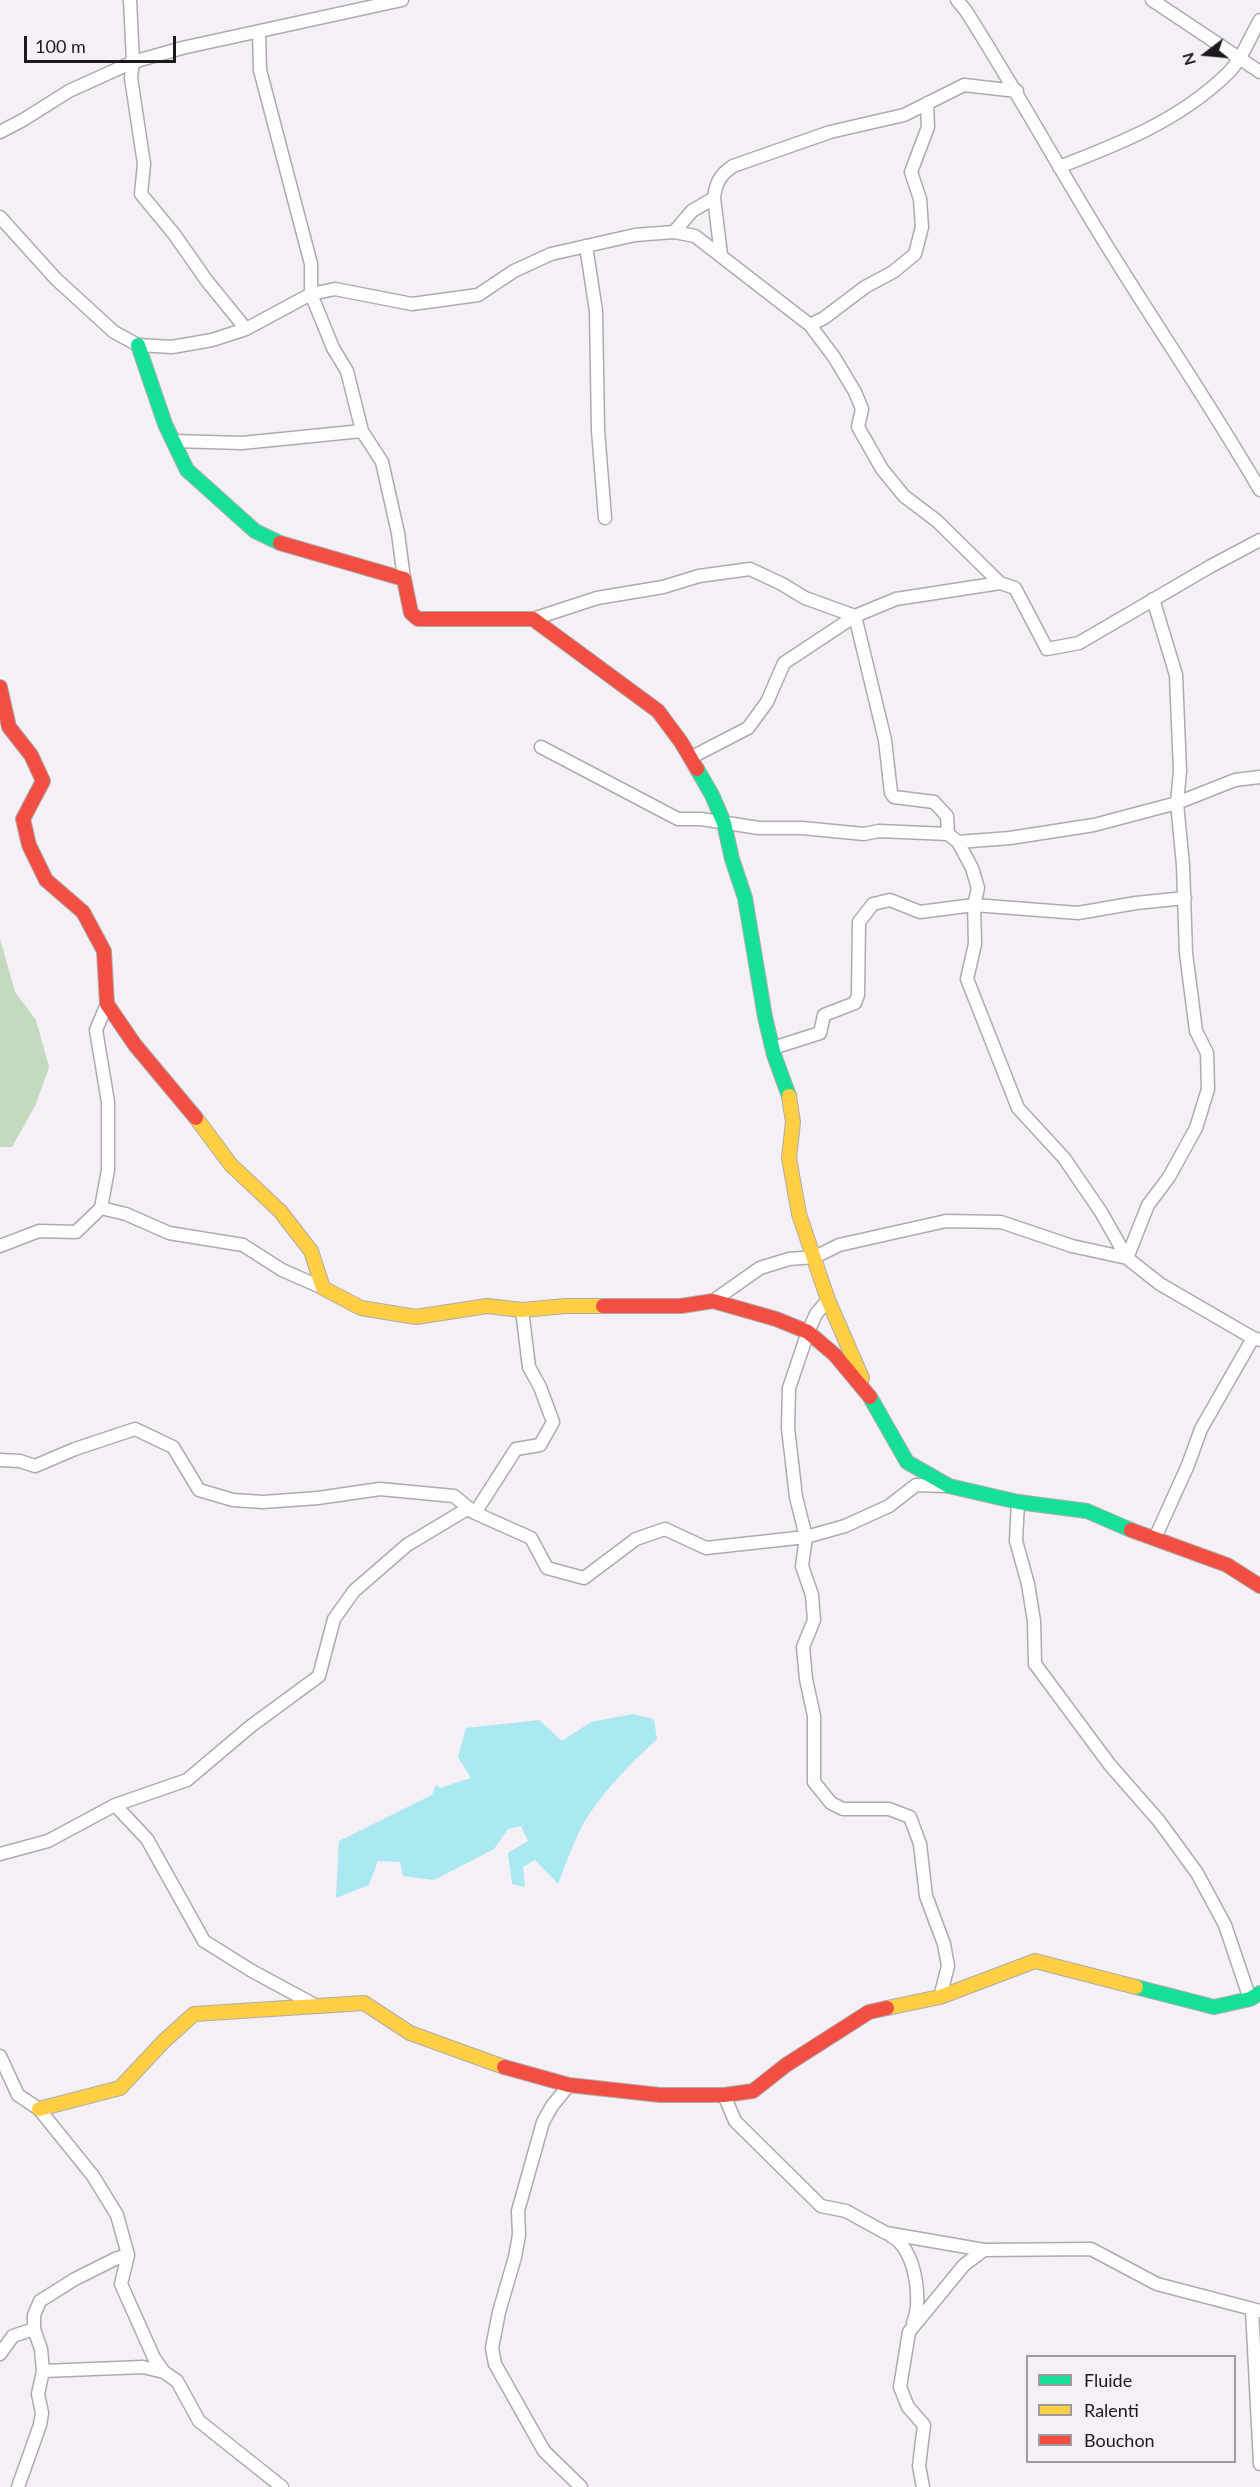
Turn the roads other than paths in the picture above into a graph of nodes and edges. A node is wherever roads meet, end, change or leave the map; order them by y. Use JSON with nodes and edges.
{"nodes":[{"id":1,"x":130,"y":0,"type":"edge"},
{"id":2,"x":402,"y":0,"type":"edge"},
{"id":3,"x":957,"y":0,"type":"edge"},
{"id":4,"x":1152,"y":0,"type":"edge"},
{"id":5,"x":1260,"y":20,"type":"edge"},
{"id":6,"x":259,"y":33,"type":"junction"},
{"id":7,"x":1239,"y":56,"type":"junction"},
{"id":8,"x":133,"y":62,"type":"junction"},
{"id":9,"x":1260,"y":72,"type":"edge"},
{"id":10,"x":1017,"y":91,"type":"junction"},
{"id":11,"x":927,"y":103,"type":"junction"},
{"id":12,"x":0,"y":132,"type":"edge"},
{"id":13,"x":1059,"y":167,"type":"junction"},
{"id":14,"x":714,"y":198,"type":"junction"},
{"id":15,"x":1,"y":220,"type":"edge"},
{"id":16,"x":674,"y":232,"type":"junction"},
{"id":17,"x":586,"y":246,"type":"junction"},
{"id":18,"x":721,"y":255,"type":"junction"},
{"id":19,"x":311,"y":294,"type":"junction"},
{"id":20,"x":810,"y":326,"type":"junction"},
{"id":21,"x":246,"y":329,"type":"junction"},
{"id":22,"x":138,"y":345,"type":"junction"},
{"id":23,"x":362,"y":431,"type":"junction"},
{"id":24,"x":173,"y":441,"type":"junction"},
{"id":25,"x":1260,"y":490,"type":"edge"},
{"id":26,"x":605,"y":518,"type":"dead end"},
{"id":27,"x":1260,"y":540,"type":"edge"},
{"id":28,"x":404,"y":579,"type":"junction"},
{"id":29,"x":1000,"y":583,"type":"junction"},
{"id":30,"x":1153,"y":599,"type":"junction"},
{"id":31,"x":855,"y":616,"type":"junction"},
{"id":32,"x":533,"y":619,"type":"junction"},
{"id":33,"x":0,"y":687,"type":"edge"},
{"id":34,"x":541,"y":747,"type":"dead end"},
{"id":35,"x":690,"y":758,"type":"junction"},
{"id":36,"x":1260,"y":777,"type":"edge"},
{"id":37,"x":1177,"y":803,"type":"junction"},
{"id":38,"x":724,"y":823,"type":"junction"},
{"id":39,"x":953,"y":838,"type":"junction"},
{"id":40,"x":1185,"y":898,"type":"junction"},
{"id":41,"x":974,"y":906,"type":"junction"},
{"id":42,"x":107,"y":1004,"type":"junction"},
{"id":43,"x":772,"y":1048,"type":"junction"},
{"id":44,"x":101,"y":1208,"type":"junction"},
{"id":45,"x":0,"y":1246,"type":"edge"},
{"id":46,"x":815,"y":1257,"type":"junction"},
{"id":47,"x":1126,"y":1258,"type":"junction"},
{"id":48,"x":323,"y":1288,"type":"junction"},
{"id":49,"x":828,"y":1300,"type":"junction"},
{"id":50,"x":713,"y":1301,"type":"junction"},
{"id":51,"x":522,"y":1310,"type":"junction"},
{"id":52,"x":808,"y":1332,"type":"junction"},
{"id":53,"x":1256,"y":1339,"type":"edge"},
{"id":54,"x":869,"y":1395,"type":"junction"},
{"id":55,"x":0,"y":1460,"type":"edge"},
{"id":56,"x":949,"y":1485,"type":"junction"},
{"id":57,"x":1018,"y":1502,"type":"junction"},
{"id":58,"x":475,"y":1513,"type":"junction"},
{"id":59,"x":806,"y":1538,"type":"junction"},
{"id":60,"x":1155,"y":1538,"type":"junction"},
{"id":61,"x":1260,"y":1586,"type":"edge"},
{"id":62,"x":115,"y":1805,"type":"junction"},
{"id":63,"x":0,"y":1854,"type":"edge"},
{"id":64,"x":1255,"y":1996,"type":"edge"},
{"id":65,"x":940,"y":1997,"type":"junction"},
{"id":66,"x":315,"y":2005,"type":"junction"},
{"id":67,"x":0,"y":2056,"type":"edge"},
{"id":68,"x":0,"y":2081,"type":"edge"},
{"id":69,"x":569,"y":2085,"type":"junction"},
{"id":70,"x":18,"y":2095,"type":"junction"},
{"id":71,"x":724,"y":2095,"type":"junction"},
{"id":72,"x":39,"y":2109,"type":"junction"},
{"id":73,"x":886,"y":2233,"type":"junction"},
{"id":74,"x":984,"y":2250,"type":"junction"},
{"id":75,"x":128,"y":2255,"type":"junction"},
{"id":76,"x":1256,"y":2310,"type":"edge"},
{"id":77,"x":34,"y":2329,"type":"junction"},
{"id":78,"x":909,"y":2332,"type":"junction"},
{"id":79,"x":0,"y":2354,"type":"edge"},
{"id":80,"x":43,"y":2371,"type":"junction"},
{"id":81,"x":164,"y":2372,"type":"junction"},
{"id":82,"x":1260,"y":2464,"type":"edge"},
{"id":83,"x":18,"y":2487,"type":"edge"},
{"id":84,"x":282,"y":2487,"type":"edge"},
{"id":85,"x":581,"y":2487,"type":"edge"},
{"id":86,"x":923,"y":2487,"type":"edge"}],
"edges":[{"from":1,"to":8,"type":"street"},
{"from":2,"to":6,"type":"street"},
{"from":3,"to":10,"type":"street"},
{"from":4,"to":7,"type":"street"},
{"from":5,"to":7,"type":"street"},
{"from":6,"to":8,"type":"street"},
{"from":6,"to":19,"type":"street"},
{"from":7,"to":9,"type":"street"},
{"from":7,"to":13,"type":"street"},
{"from":8,"to":12,"type":"street"},
{"from":8,"to":21,"type":"street"},
{"from":10,"to":11,"type":"street"},
{"from":10,"to":13,"type":"street"},
{"from":11,"to":14,"type":"street"},
{"from":11,"to":20,"type":"street"},
{"from":13,"to":25,"type":"street"},
{"from":14,"to":16,"type":"street"},
{"from":14,"to":18,"type":"street"},
{"from":15,"to":22,"type":"street"},
{"from":16,"to":17,"type":"street"},
{"from":16,"to":18,"type":"street"},
{"from":17,"to":19,"type":"street"},
{"from":17,"to":26,"type":"street"},
{"from":18,"to":20,"type":"street"},
{"from":19,"to":21,"type":"street"},
{"from":19,"to":23,"type":"street"},
{"from":20,"to":29,"type":"street"},
{"from":21,"to":22,"type":"street"},
{"from":22,"to":24,"type":"street"},
{"from":23,"to":24,"type":"street"},
{"from":23,"to":28,"type":"street"},
{"from":24,"to":28,"type":"street"},
{"from":27,"to":30,"type":"street"},
{"from":28,"to":32,"type":"street"},
{"from":29,"to":30,"type":"street"},
{"from":29,"to":31,"type":"street"},
{"from":30,"to":37,"type":"street"},
{"from":31,"to":32,"type":"street"},
{"from":31,"to":35,"type":"street"},
{"from":31,"to":39,"type":"street"},
{"from":32,"to":35,"type":"street"},
{"from":33,"to":42,"type":"street"},
{"from":34,"to":38,"type":"street"},
{"from":35,"to":38,"type":"street"},
{"from":36,"to":37,"type":"street"},
{"from":37,"to":39,"type":"street"},
{"from":37,"to":40,"type":"street"},
{"from":38,"to":39,"type":"street"},
{"from":38,"to":43,"type":"street"},
{"from":39,"to":41,"type":"street"},
{"from":40,"to":41,"type":"street"},
{"from":40,"to":47,"type":"street"},
{"from":41,"to":43,"type":"street"},
{"from":41,"to":47,"type":"street"},
{"from":42,"to":44,"type":"street"},
{"from":42,"to":48,"type":"street"},
{"from":43,"to":46,"type":"street"},
{"from":44,"to":45,"type":"street"},
{"from":44,"to":48,"type":"street"},
{"from":46,"to":47,"type":"street"},
{"from":46,"to":49,"type":"street"},
{"from":46,"to":50,"type":"street"},
{"from":47,"to":53,"type":"street"},
{"from":48,"to":51,"type":"street"},
{"from":49,"to":52,"type":"street"},
{"from":49,"to":54,"type":"street"},
{"from":50,"to":51,"type":"street"},
{"from":50,"to":52,"type":"street"},
{"from":51,"to":58,"type":"street"},
{"from":52,"to":54,"type":"street"},
{"from":52,"to":59,"type":"street"},
{"from":53,"to":60,"type":"street"},
{"from":54,"to":56,"type":"street"},
{"from":55,"to":58,"type":"street"},
{"from":56,"to":57,"type":"street"},
{"from":56,"to":59,"type":"street"},
{"from":57,"to":60,"type":"street"},
{"from":57,"to":64,"type":"street"},
{"from":58,"to":59,"type":"street"},
{"from":58,"to":62,"type":"street"},
{"from":59,"to":65,"type":"street"},
{"from":60,"to":61,"type":"street"},
{"from":62,"to":63,"type":"street"},
{"from":62,"to":66,"type":"street"},
{"from":64,"to":65,"type":"street"},
{"from":65,"to":71,"type":"street"},
{"from":66,"to":69,"type":"street"},
{"from":66,"to":72,"type":"street"},
{"from":67,"to":70,"type":"street"},
{"from":68,"to":70,"type":"street"},
{"from":69,"to":71,"type":"street"},
{"from":69,"to":85,"type":"street"},
{"from":70,"to":72,"type":"street"},
{"from":71,"to":73,"type":"street"},
{"from":72,"to":75,"type":"street"},
{"from":73,"to":74,"type":"street"},
{"from":73,"to":78,"type":"street"},
{"from":74,"to":76,"type":"street"},
{"from":74,"to":78,"type":"street"},
{"from":75,"to":77,"type":"street"},
{"from":75,"to":81,"type":"street"},
{"from":76,"to":82,"type":"street"},
{"from":77,"to":79,"type":"street"},
{"from":77,"to":80,"type":"street"},
{"from":78,"to":86,"type":"street"},
{"from":80,"to":81,"type":"street"},
{"from":80,"to":83,"type":"street"},
{"from":81,"to":84,"type":"street"}]}
